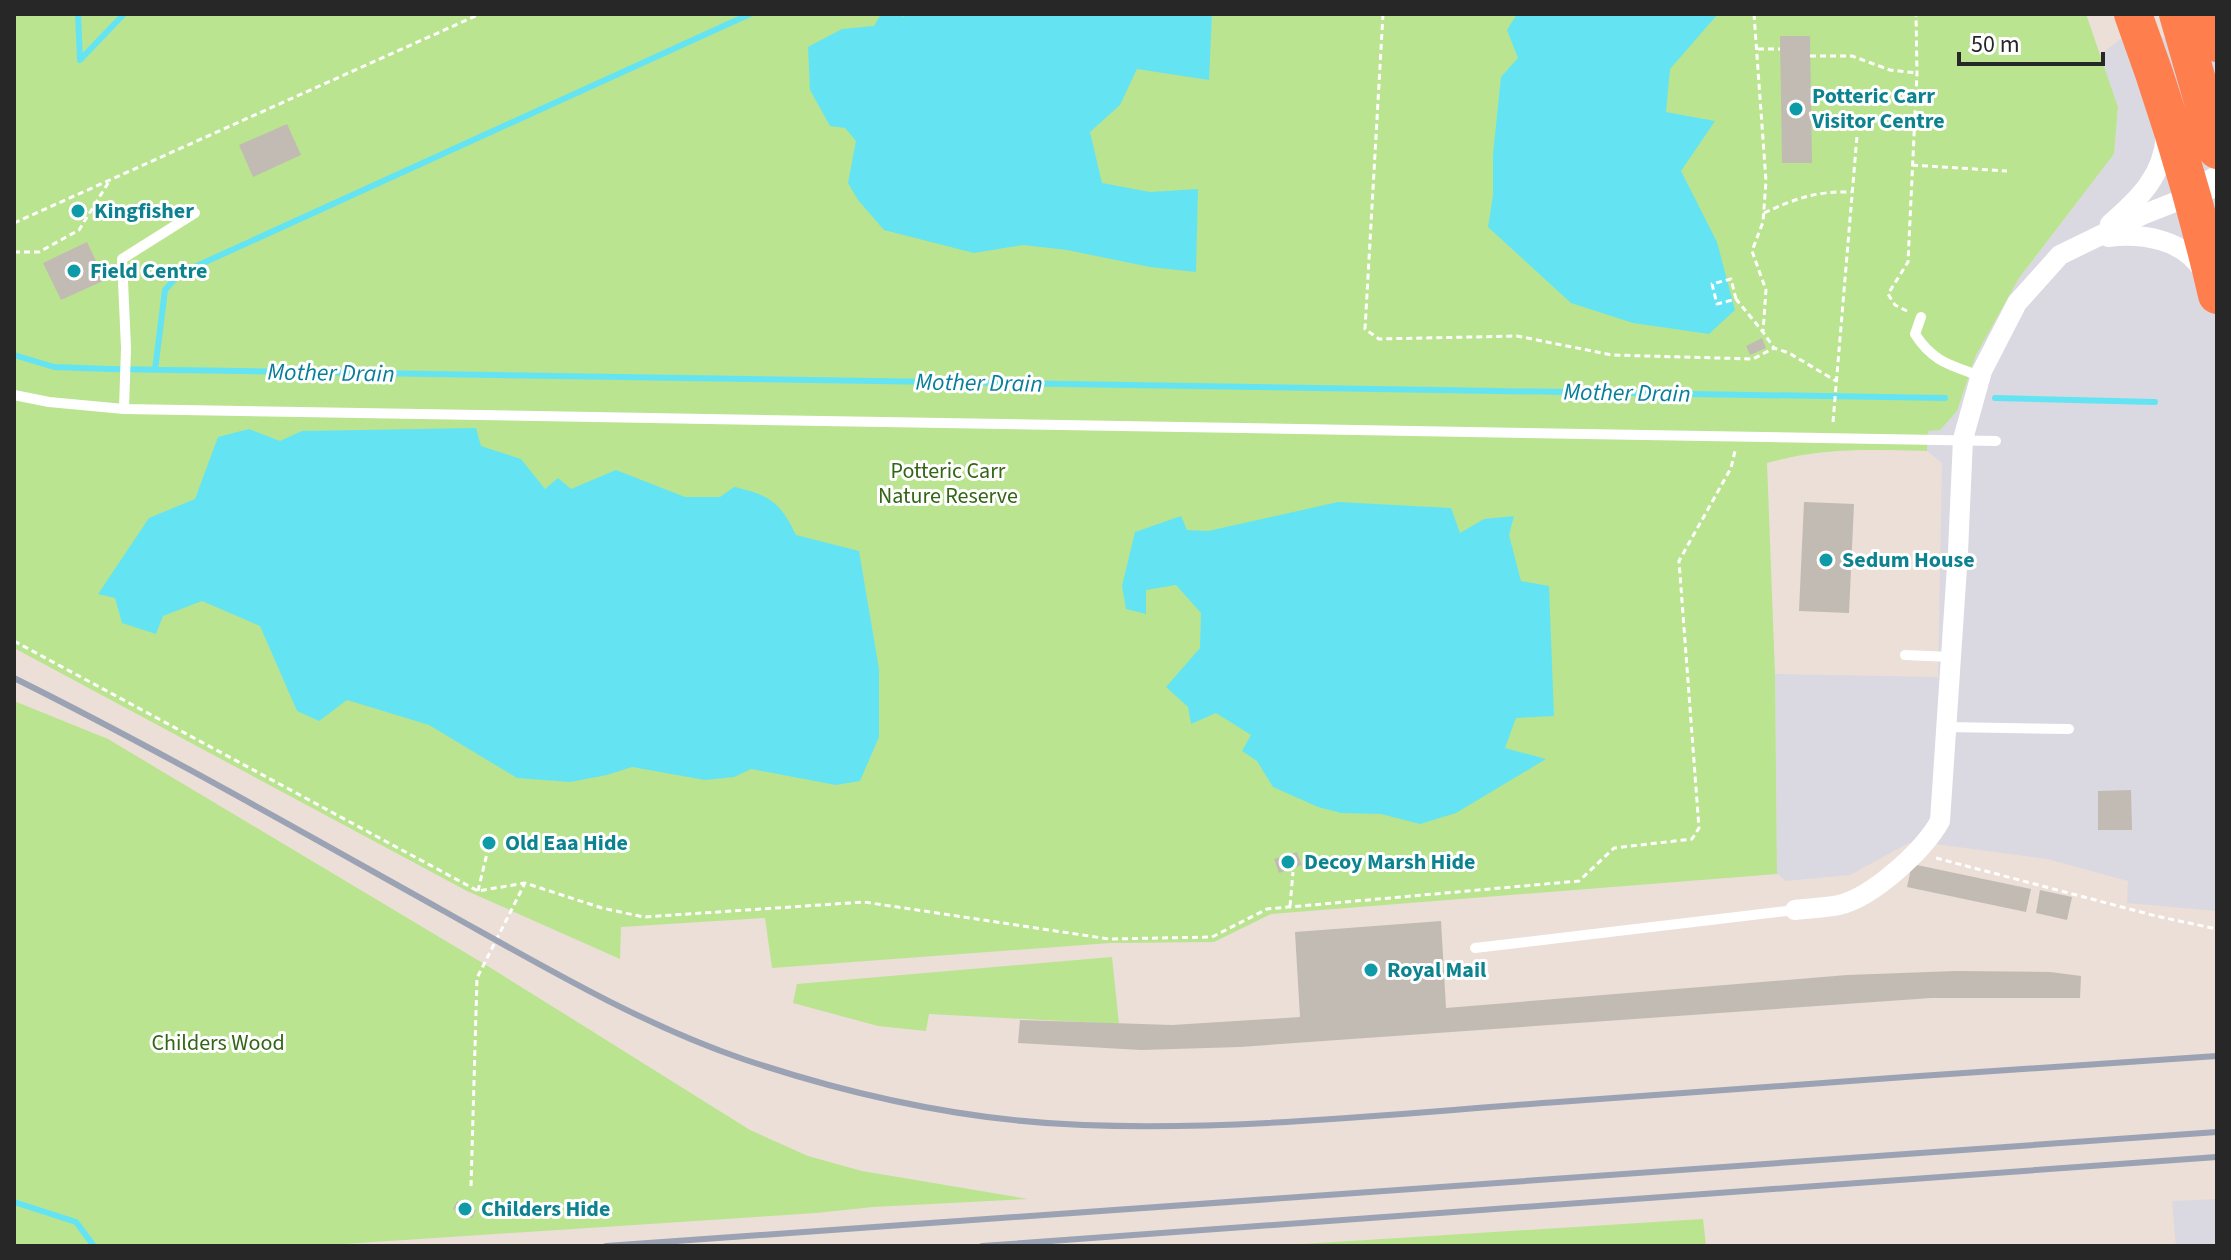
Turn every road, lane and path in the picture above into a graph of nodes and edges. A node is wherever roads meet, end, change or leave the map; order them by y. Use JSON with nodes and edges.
{"nodes":[{"id":1,"x":480,"y":14,"type":"edge"},
{"id":2,"x":1383,"y":14,"type":"edge"},
{"id":3,"x":1754,"y":14,"type":"edge"},
{"id":4,"x":1916,"y":14,"type":"edge"},
{"id":5,"x":1933,"y":14,"type":"edge"},
{"id":6,"x":2031,"y":14,"type":"edge"},
{"id":7,"x":2178,"y":14,"type":"edge"},
{"id":8,"x":2208,"y":14,"type":"edge"},
{"id":9,"x":2135,"y":20,"type":"edge"},
{"id":10,"x":2217,"y":43,"type":"edge"},
{"id":11,"x":1758,"y":49,"type":"junction"},
{"id":12,"x":1780,"y":49,"type":"dead end"},
{"id":13,"x":1810,"y":56,"type":"dead end"},
{"id":14,"x":1917,"y":73,"type":"junction"},
{"id":15,"x":2168,"y":112,"type":"junction"},
{"id":16,"x":1857,"y":136,"type":"dead end"},
{"id":17,"x":2217,"y":150,"type":"edge"},
{"id":18,"x":2217,"y":157,"type":"edge"},
{"id":19,"x":1912,"y":165,"type":"junction"},
{"id":20,"x":2007,"y":171,"type":"dead end"},
{"id":21,"x":110,"y":180,"type":"junction"},
{"id":22,"x":2209,"y":188,"type":"edge"},
{"id":23,"x":1852,"y":192,"type":"junction"},
{"id":24,"x":195,"y":213,"type":"dead end"},
{"id":25,"x":1764,"y":213,"type":"junction"},
{"id":26,"x":14,"y":223,"type":"edge"},
{"id":27,"x":2092,"y":239,"type":"junction"},
{"id":28,"x":14,"y":252,"type":"edge"},
{"id":29,"x":2217,"y":294,"type":"edge"},
{"id":30,"x":1736,"y":299,"type":"junction"},
{"id":31,"x":1921,"y":317,"type":"joint"},
{"id":32,"x":1763,"y":332,"type":"junction"},
{"id":33,"x":1774,"y":348,"type":"junction"},
{"id":34,"x":1980,"y":376,"type":"junction"},
{"id":35,"x":1836,"y":381,"type":"junction"},
{"id":36,"x":14,"y":395,"type":"edge"},
{"id":37,"x":1834,"y":408,"type":"dead end"},
{"id":38,"x":124,"y":409,"type":"junction"},
{"id":39,"x":1738,"y":436,"type":"junction"},
{"id":40,"x":1963,"y":439,"type":"junction"},
{"id":41,"x":1996,"y":441,"type":"dead end"},
{"id":42,"x":14,"y":641,"type":"edge"},
{"id":43,"x":1905,"y":655,"type":"dead end"},
{"id":44,"x":1951,"y":657,"type":"junction"},
{"id":45,"x":1946,"y":727,"type":"junction"},
{"id":46,"x":2069,"y":729,"type":"dead end"},
{"id":47,"x":488,"y":849,"type":"dead end"},
{"id":48,"x":1912,"y":854,"type":"junction"},
{"id":49,"x":1293,"y":872,"type":"dead end"},
{"id":50,"x":525,"y":883,"type":"junction"},
{"id":51,"x":478,"y":891,"type":"junction"},
{"id":52,"x":1290,"y":906,"type":"junction"},
{"id":53,"x":1795,"y":910,"type":"joint"},
{"id":54,"x":2217,"y":929,"type":"edge"},
{"id":55,"x":1475,"y":948,"type":"dead end"},
{"id":56,"x":471,"y":1186,"type":"dead end"}],
"edges":[{"from":1,"to":21,"type":"path"},
{"from":2,"to":33,"type":"path"},
{"from":3,"to":11,"type":"path"},
{"from":4,"to":14,"type":"path"},
{"from":5,"to":6,"type":"path"},
{"from":7,"to":17,"type":"highway"},
{"from":8,"to":10,"type":"highway"},
{"from":9,"to":15,"type":"highway"},
{"from":11,"to":12,"type":"path"},
{"from":11,"to":25,"type":"path"},
{"from":13,"to":14,"type":"path"},
{"from":14,"to":19,"type":"path"},
{"from":15,"to":22,"type":"highway"},
{"from":15,"to":27,"type":"street"},
{"from":16,"to":23,"type":"path"},
{"from":18,"to":22,"type":"highway"},
{"from":19,"to":20,"type":"path"},
{"from":19,"to":31,"type":"path"},
{"from":21,"to":26,"type":"path"},
{"from":21,"to":28,"type":"path"},
{"from":22,"to":27,"type":"street"},
{"from":22,"to":29,"type":"highway"},
{"from":23,"to":25,"type":"path"},
{"from":23,"to":35,"type":"path"},
{"from":24,"to":38,"type":"lane"},
{"from":25,"to":32,"type":"path"},
{"from":27,"to":29,"type":"street"},
{"from":27,"to":34,"type":"street"},
{"from":30,"to":30,"type":"path"},
{"from":30,"to":32,"type":"path"},
{"from":31,"to":34,"type":"lane"},
{"from":32,"to":33,"type":"path"},
{"from":33,"to":35,"type":"path"},
{"from":34,"to":40,"type":"street"},
{"from":35,"to":37,"type":"path"},
{"from":36,"to":38,"type":"lane"},
{"from":38,"to":39,"type":"lane"},
{"from":39,"to":40,"type":"lane"},
{"from":39,"to":52,"type":"path"},
{"from":40,"to":41,"type":"lane"},
{"from":40,"to":44,"type":"street"},
{"from":42,"to":51,"type":"path"},
{"from":43,"to":44,"type":"lane"},
{"from":44,"to":45,"type":"street"},
{"from":45,"to":46,"type":"lane"},
{"from":45,"to":48,"type":"street"},
{"from":47,"to":51,"type":"path"},
{"from":48,"to":53,"type":"street"},
{"from":48,"to":54,"type":"path"},
{"from":49,"to":52,"type":"path"},
{"from":50,"to":51,"type":"path"},
{"from":50,"to":52,"type":"path"},
{"from":50,"to":56,"type":"path"},
{"from":53,"to":55,"type":"lane"}]}
